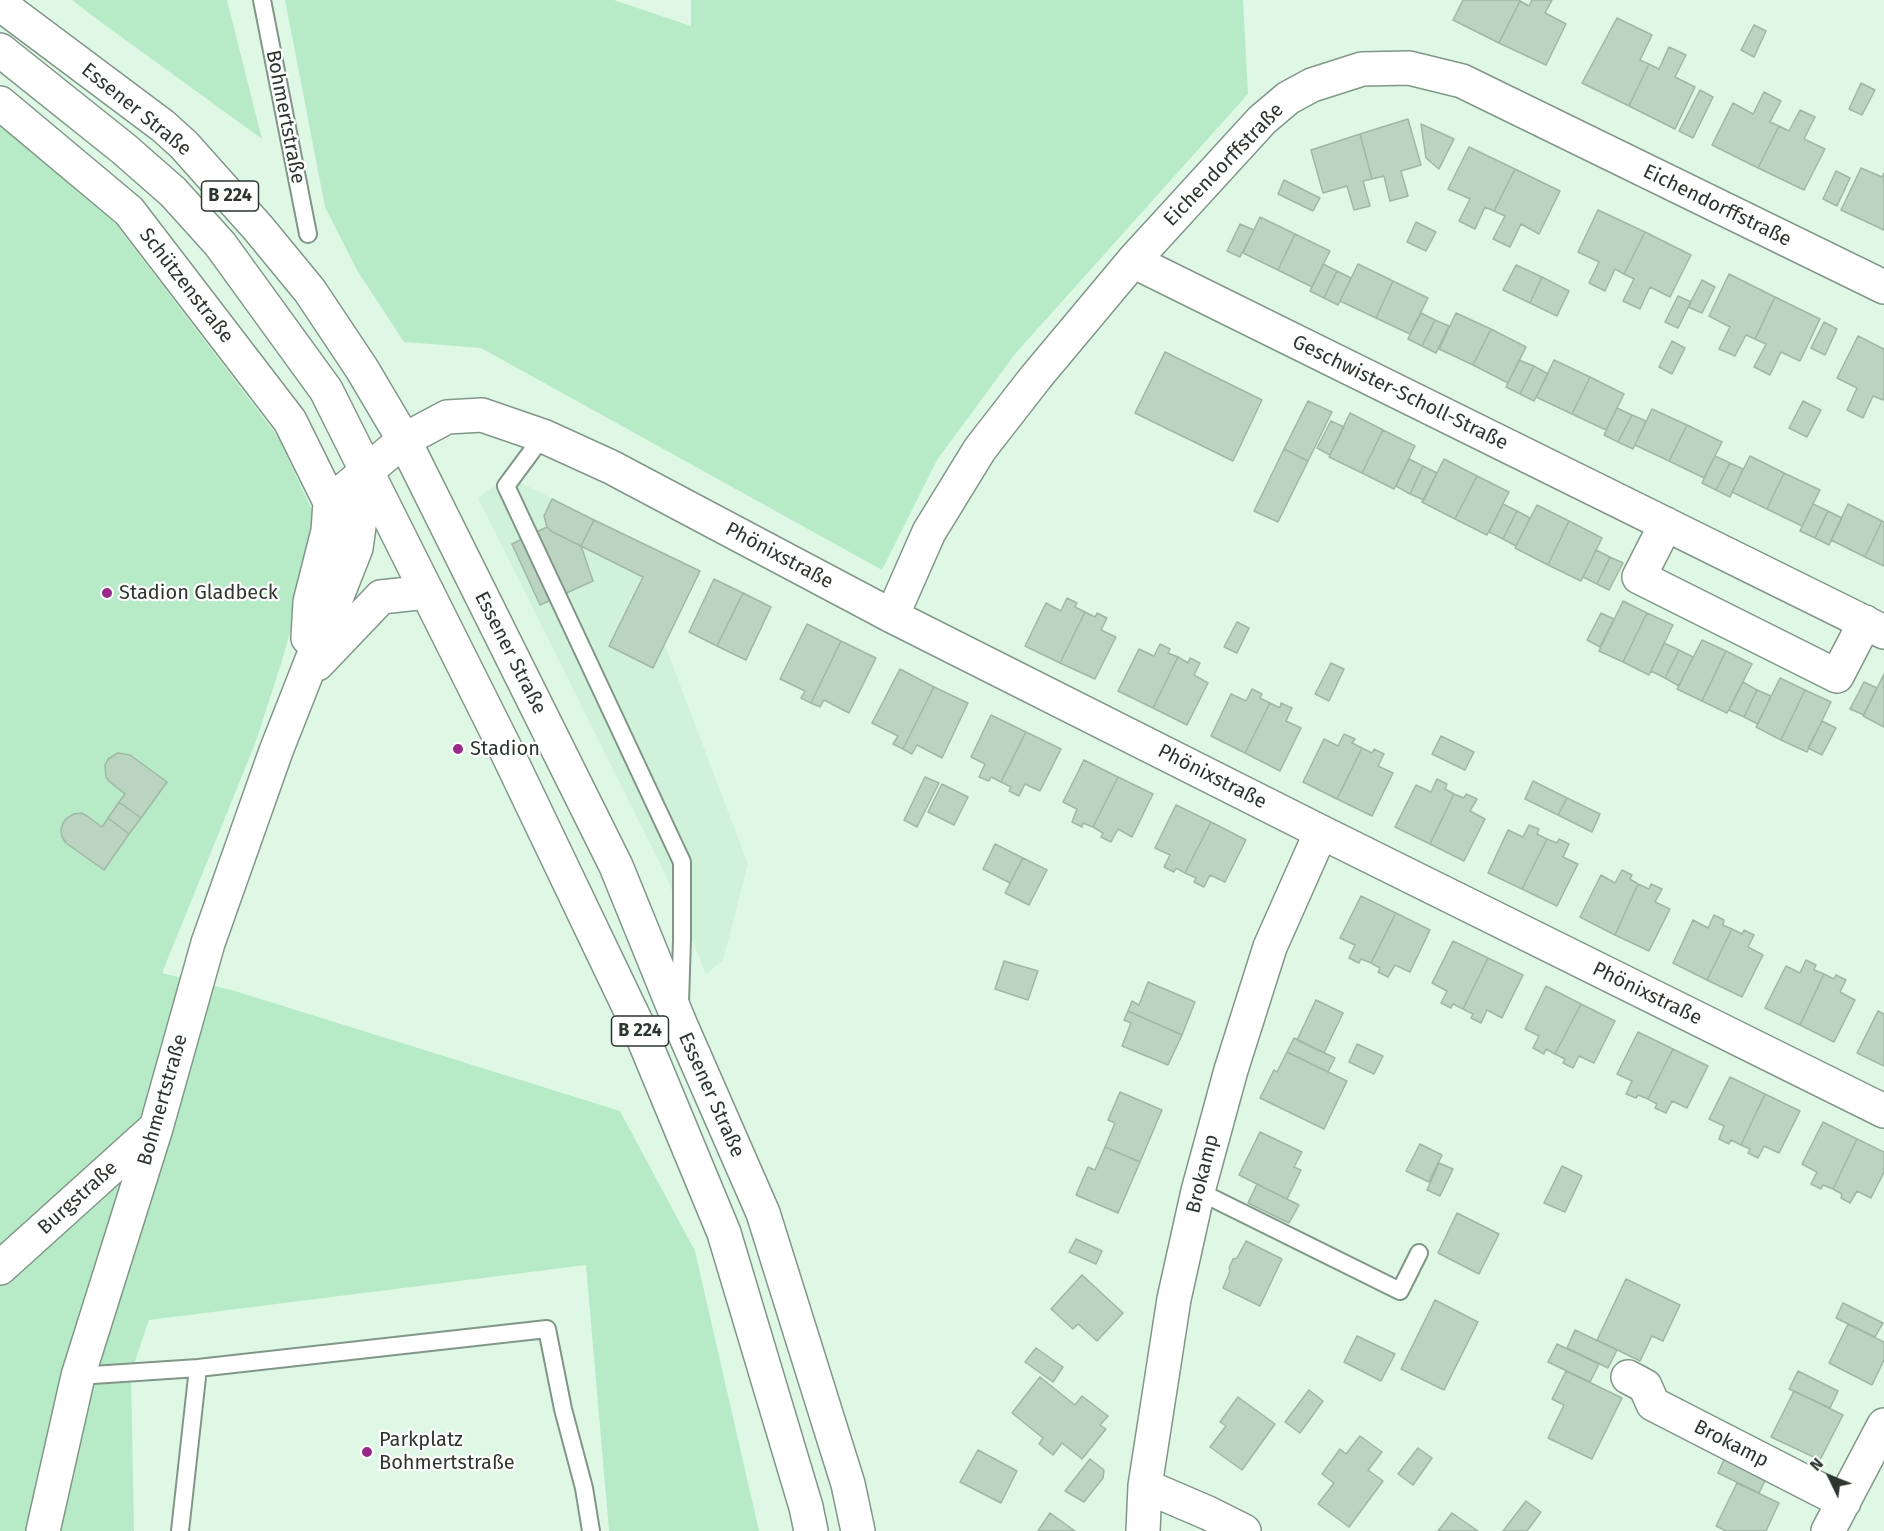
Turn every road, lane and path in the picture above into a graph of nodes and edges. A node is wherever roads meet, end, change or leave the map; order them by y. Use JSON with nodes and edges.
{"nodes":[{"id":1,"x":262,"y":0,"type":"edge"},
{"id":2,"x":0,"y":4,"type":"edge"},
{"id":3,"x":0,"y":50,"type":"edge"},
{"id":4,"x":0,"y":104,"type":"edge"},
{"id":5,"x":308,"y":234,"type":"dead end"},
{"id":6,"x":1133,"y":261,"type":"junction"},
{"id":7,"x":1884,"y":287,"type":"edge"},
{"id":8,"x":543,"y":436,"type":"junction"},
{"id":9,"x":404,"y":440,"type":"junction"},
{"id":10,"x":367,"y":470,"type":"junction"},
{"id":11,"x":330,"y":502,"type":"junction"},
{"id":12,"x":1666,"y":524,"type":"junction"},
{"id":13,"x":427,"y":592,"type":"junction"},
{"id":14,"x":892,"y":616,"type":"junction"},
{"id":15,"x":1874,"y":627,"type":"edge"},
{"id":16,"x":305,"y":676,"type":"junction"},
{"id":17,"x":1321,"y":832,"type":"junction"},
{"id":18,"x":679,"y":1021,"type":"junction"},
{"id":19,"x":1884,"y":1111,"type":"edge"},
{"id":20,"x":156,"y":1128,"type":"junction"},
{"id":21,"x":1198,"y":1191,"type":"junction"},
{"id":22,"x":1419,"y":1253,"type":"dead end"},
{"id":23,"x":0,"y":1268,"type":"edge"},
{"id":24,"x":198,"y":1368,"type":"junction"},
{"id":25,"x":78,"y":1376,"type":"junction"},
{"id":26,"x":1628,"y":1377,"type":"dead end"},
{"id":27,"x":1884,"y":1425,"type":"edge"},
{"id":28,"x":1145,"y":1486,"type":"junction"},
{"id":29,"x":1844,"y":1502,"type":"junction"},
{"id":30,"x":44,"y":1531,"type":"edge"},
{"id":31,"x":180,"y":1531,"type":"edge"},
{"id":32,"x":591,"y":1531,"type":"edge"},
{"id":33,"x":811,"y":1531,"type":"edge"},
{"id":34,"x":858,"y":1531,"type":"edge"},
{"id":35,"x":1143,"y":1531,"type":"edge"},
{"id":36,"x":1244,"y":1531,"type":"edge"},
{"id":37,"x":1828,"y":1531,"type":"edge"}],
"edges":[{"from":1,"to":5,"type":"lane","name":"Bohmertstraße"},
{"from":2,"to":9,"type":"street","name":"Essener Straße","number":"B 224"},
{"from":3,"to":10,"type":"street","name":"Essener Straße","number":"B 224"},
{"from":4,"to":11,"type":"street","name":"Schützenstraße"},
{"from":6,"to":7,"type":"street","name":"Eichendorffstraße"},
{"from":6,"to":12,"type":"street","name":"Geschwister-Scholl-Straße"},
{"from":6,"to":14,"type":"street","name":"Eichendorffstraße"},
{"from":8,"to":9,"type":"street","name":"Phönixstraße"},
{"from":8,"to":14,"type":"street","name":"Phönixstraße"},
{"from":8,"to":18,"type":"lane"},
{"from":9,"to":10,"type":"street","name":"Phönixstraße"},
{"from":9,"to":18,"type":"street","name":"Essener Straße","number":"B 224"},
{"from":10,"to":11,"type":"street","name":"Phönixstraße"},
{"from":10,"to":13,"type":"street","name":"Essener Straße","number":"B 224"},
{"from":10,"to":16,"type":"street","name":"Bohmertstraße"},
{"from":11,"to":16,"type":"street","name":"Bohmertstraße"},
{"from":12,"to":15,"type":"street","name":"Geschwister-Scholl-Straße"},
{"from":12,"to":15,"type":"street","name":"Geschwister-Scholl-Straße"},
{"from":13,"to":16,"type":"street","name":"Bohmertstraße"},
{"from":13,"to":33,"type":"street","name":"Essener Straße","number":"B 224"},
{"from":14,"to":17,"type":"street","name":"Phönixstraße"},
{"from":16,"to":20,"type":"street","name":"Bohmertstraße"},
{"from":17,"to":19,"type":"street","name":"Phönixstraße"},
{"from":17,"to":21,"type":"street","name":"Brokamp"},
{"from":18,"to":34,"type":"street","name":"Essener Straße","number":"B 224"},
{"from":20,"to":23,"type":"street","name":"Burgstraße"},
{"from":20,"to":25,"type":"street","name":"Bohmertstraße"},
{"from":21,"to":22,"type":"lane"},
{"from":21,"to":28,"type":"street","name":"Brokamp"},
{"from":24,"to":25,"type":"lane"},
{"from":24,"to":31,"type":"lane"},
{"from":24,"to":32,"type":"lane"},
{"from":25,"to":30,"type":"street","name":"Bohmertstraße"},
{"from":26,"to":29,"type":"street","name":"Brokamp"},
{"from":27,"to":29,"type":"street"},
{"from":28,"to":35,"type":"street","name":"Brokamp"},
{"from":28,"to":36,"type":"street"},
{"from":29,"to":37,"type":"street"}]}
